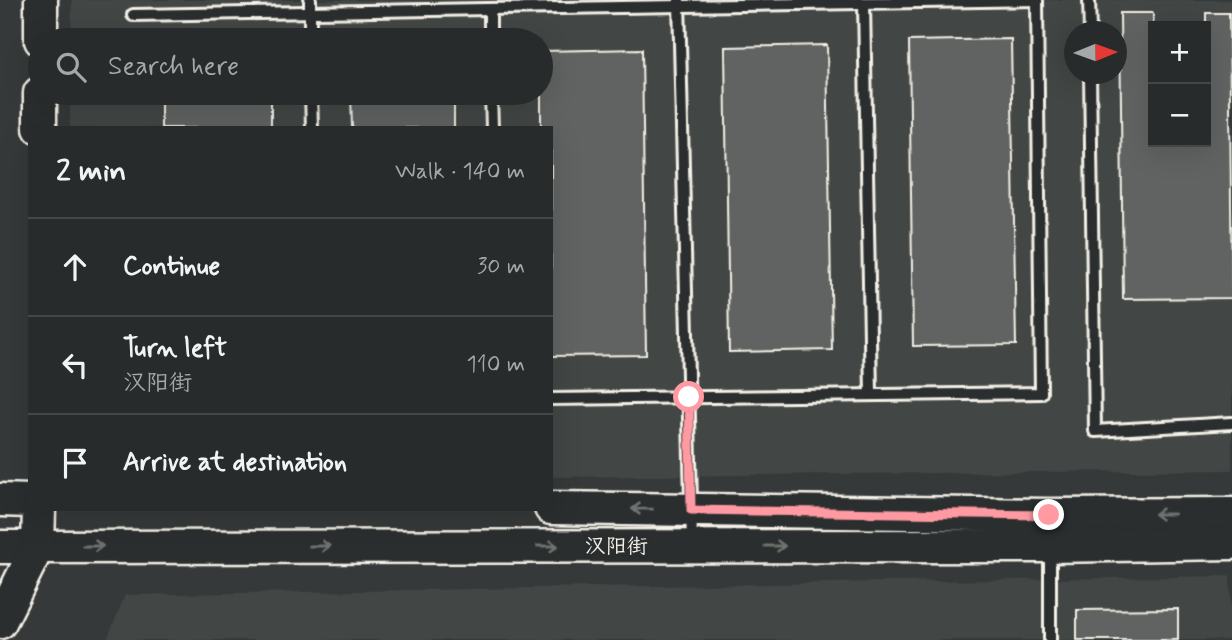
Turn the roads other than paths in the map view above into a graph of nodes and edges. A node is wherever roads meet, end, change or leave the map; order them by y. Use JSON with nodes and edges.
{"nodes":[{"id":1,"x":41,"y":0,"type":"edge"},
{"id":2,"x":310,"y":0,"type":"edge"},
{"id":3,"x":1037,"y":0,"type":"edge"},
{"id":4,"x":1089,"y":0,"type":"edge"},
{"id":5,"x":679,"y":3,"type":"edge"},
{"id":6,"x":864,"y":3,"type":"junction"},
{"id":7,"x":490,"y":9,"type":"junction"},
{"id":8,"x":310,"y":12,"type":"junction"},
{"id":9,"x":134,"y":15,"type":"dead end"},
{"id":10,"x":1090,"y":21,"type":"edge"},
{"id":11,"x":40,"y":28,"type":"edge"},
{"id":12,"x":310,"y":28,"type":"edge"},
{"id":13,"x":490,"y":28,"type":"edge"},
{"id":14,"x":1090,"y":84,"type":"edge"},
{"id":15,"x":40,"y":105,"type":"edge"},
{"id":16,"x":311,"y":105,"type":"edge"},
{"id":17,"x":491,"y":105,"type":"edge"},
{"id":18,"x":40,"y":126,"type":"edge"},
{"id":19,"x":312,"y":126,"type":"edge"},
{"id":20,"x":492,"y":126,"type":"edge"},
{"id":21,"x":871,"y":395,"type":"junction"},
{"id":22,"x":689,"y":397,"type":"junction"},
{"id":23,"x":553,"y":399,"type":"edge"},
{"id":24,"x":1232,"y":424,"type":"edge"},
{"id":25,"x":0,"y":500,"type":"edge"},
{"id":26,"x":28,"y":501,"type":"edge"},
{"id":27,"x":553,"y":508,"type":"edge"},
{"id":28,"x":691,"y":510,"type":"junction"},
{"id":29,"x":38,"y":511,"type":"edge"},
{"id":30,"x":1232,"y":514,"type":"edge"},
{"id":31,"x":1050,"y":531,"type":"junction"},
{"id":32,"x":1232,"y":543,"type":"edge"},
{"id":33,"x":38,"y":546,"type":"junction"},
{"id":34,"x":0,"y":547,"type":"edge"},
{"id":35,"x":692,"y":547,"type":"junction"},
{"id":36,"x":0,"y":622,"type":"edge"},
{"id":37,"x":1050,"y":640,"type":"edge"}],
"edges":[{"from":1,"to":11,"type":"main road"},
{"from":2,"to":8,"type":"lane"},
{"from":3,"to":6,"type":"lane"},
{"from":3,"to":21,"type":"lane"},
{"from":4,"to":10,"type":"lane"},
{"from":5,"to":6,"type":"lane"},
{"from":5,"to":7,"type":"lane"},
{"from":5,"to":22,"type":"lane"},
{"from":6,"to":21,"type":"lane"},
{"from":7,"to":8,"type":"lane"},
{"from":7,"to":13,"type":"lane"},
{"from":8,"to":9,"type":"lane"},
{"from":8,"to":12,"type":"lane"},
{"from":14,"to":24,"type":"lane"},
{"from":15,"to":18,"type":"main road"},
{"from":16,"to":19,"type":"lane"},
{"from":17,"to":20,"type":"lane"},
{"from":21,"to":22,"type":"lane"},
{"from":22,"to":23,"type":"lane"},
{"from":22,"to":28,"type":"lane"},
{"from":25,"to":26,"type":"main road"},
{"from":28,"to":27,"type":"main road","name":"汉阳街","one_way":true},
{"from":28,"to":31,"type":"main road","name":"汉阳街"},
{"from":28,"to":35,"type":"lane"},
{"from":29,"to":33,"type":"main road"},
{"from":30,"to":31,"type":"main road","name":"汉阳街","one_way":true},
{"from":31,"to":32,"type":"main road","name":"汉阳街"},
{"from":35,"to":31,"type":"main road","name":"汉阳街","one_way":true},
{"from":31,"to":37,"type":"lane"},
{"from":33,"to":34,"type":"main road","name":"汉阳街"},
{"from":33,"to":35,"type":"main road","name":"汉阳街","one_way":true},
{"from":33,"to":36,"type":"main road"}]}
